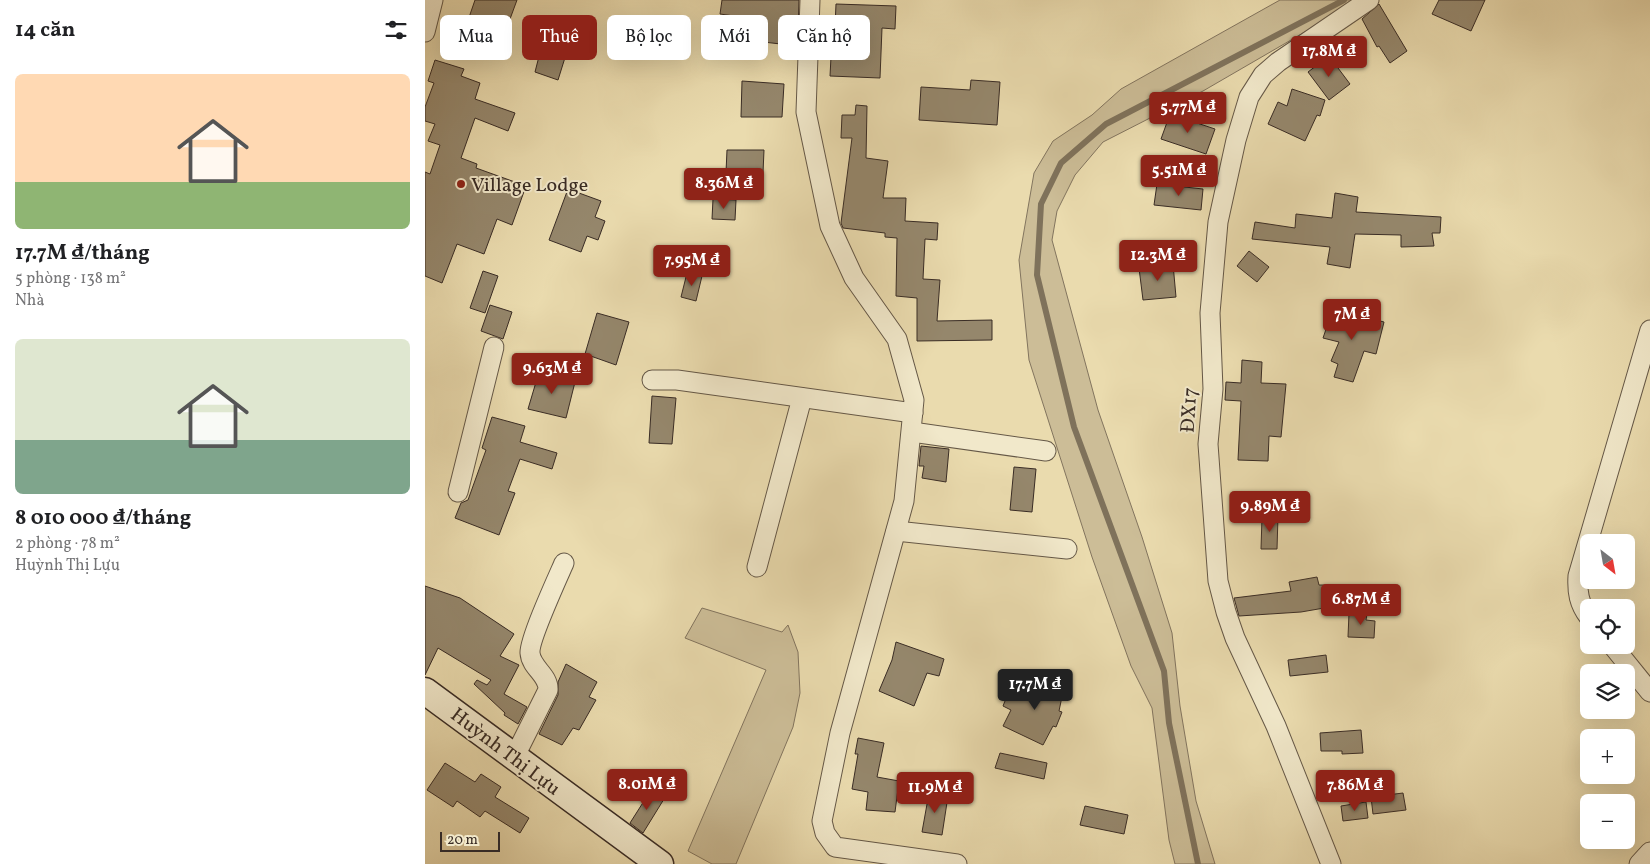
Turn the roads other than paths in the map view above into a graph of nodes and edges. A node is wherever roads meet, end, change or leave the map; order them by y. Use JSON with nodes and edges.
{"nodes":[{"id":1,"x":433,"y":0,"type":"edge"},
{"id":2,"x":810,"y":0,"type":"edge"},
{"id":3,"x":1369,"y":0,"type":"edge"},
{"id":4,"x":425,"y":32,"type":"edge"},
{"id":5,"x":1650,"y":330,"type":"edge"},
{"id":6,"x":494,"y":347,"type":"dead end"},
{"id":7,"x":652,"y":380,"type":"dead end"},
{"id":8,"x":802,"y":398,"type":"junction"},
{"id":9,"x":913,"y":422,"type":"junction"},
{"id":10,"x":1046,"y":451,"type":"dead end"},
{"id":11,"x":458,"y":492,"type":"dead end"},
{"id":12,"x":896,"y":531,"type":"junction"},
{"id":13,"x":1067,"y":549,"type":"dead end"},
{"id":14,"x":564,"y":563,"type":"dead end"},
{"id":15,"x":757,"y":567,"type":"dead end"},
{"id":16,"x":1580,"y":600,"type":"edge"},
{"id":17,"x":1619,"y":654,"type":"edge"},
{"id":18,"x":425,"y":692,"type":"edge"},
{"id":19,"x":1650,"y":692,"type":"edge"},
{"id":20,"x":514,"y":758,"type":"junction"},
{"id":21,"x":1650,"y":852,"type":"edge"},
{"id":22,"x":647,"y":860,"type":"edge"},
{"id":23,"x":907,"y":860,"type":"edge"},
{"id":24,"x":957,"y":864,"type":"edge"},
{"id":25,"x":1331,"y":864,"type":"edge"},
{"id":26,"x":1639,"y":864,"type":"edge"}],
"edges":[{"from":1,"to":4,"type":"street"},
{"from":2,"to":9,"type":"street"},
{"from":3,"to":25,"type":"street","name":"ĐX17"},
{"from":5,"to":16,"type":"street"},
{"from":6,"to":11,"type":"street"},
{"from":7,"to":8,"type":"street"},
{"from":8,"to":9,"type":"street"},
{"from":8,"to":15,"type":"street"},
{"from":9,"to":10,"type":"street"},
{"from":9,"to":12,"type":"street"},
{"from":12,"to":13,"type":"street"},
{"from":12,"to":23,"type":"street"},
{"from":14,"to":20,"type":"street"},
{"from":17,"to":19,"type":"street"},
{"from":18,"to":20,"type":"street","name":"Huỳnh Thị Lựu"},
{"from":20,"to":22,"type":"street","name":"Huỳnh Thị Lựu"},
{"from":21,"to":26,"type":"street"},
{"from":23,"to":24,"type":"street"}]}
